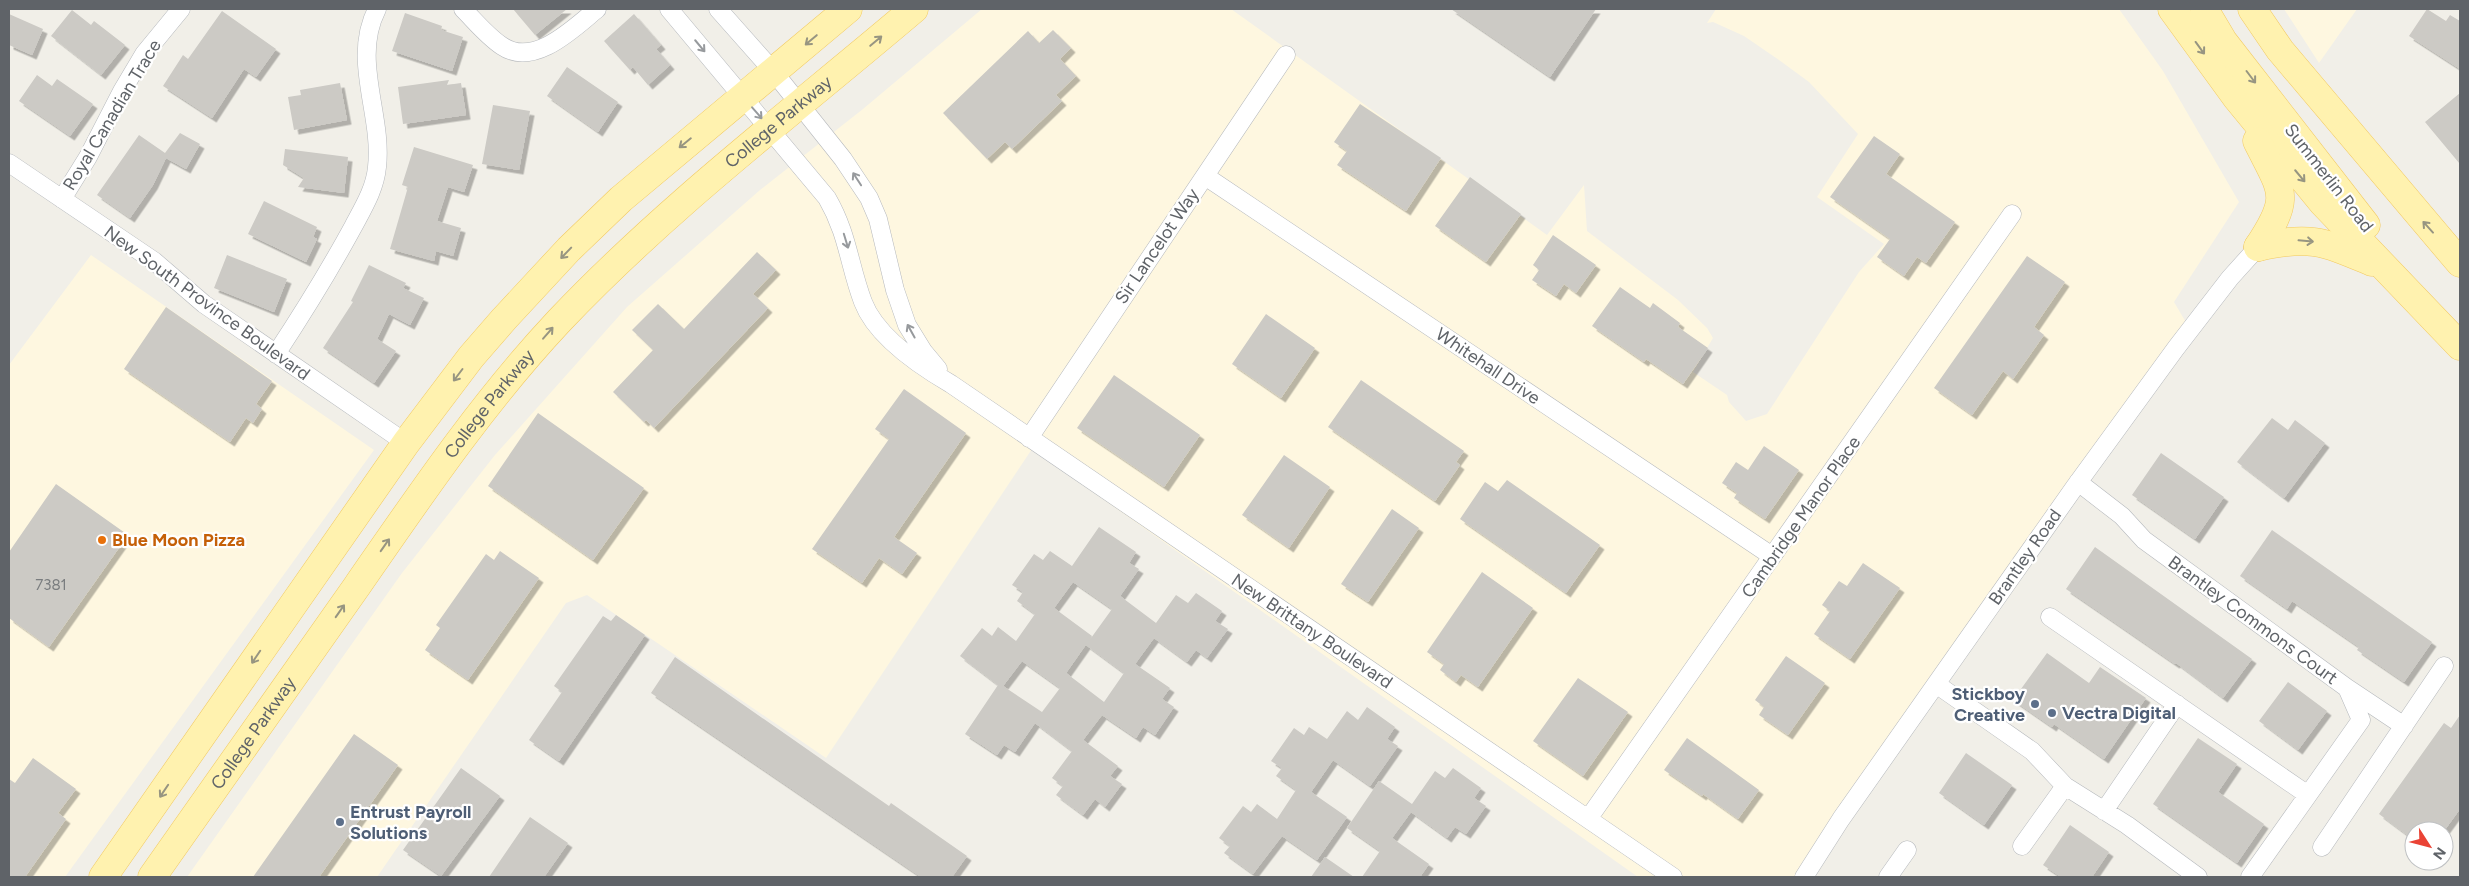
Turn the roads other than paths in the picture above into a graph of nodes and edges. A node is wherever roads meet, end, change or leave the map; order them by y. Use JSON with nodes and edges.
{"nodes":[{"id":1,"x":181,"y":9,"type":"edge"},
{"id":2,"x":377,"y":9,"type":"edge"},
{"id":3,"x":462,"y":9,"type":"edge"},
{"id":4,"x":597,"y":9,"type":"edge"},
{"id":5,"x":670,"y":9,"type":"edge"},
{"id":6,"x":718,"y":9,"type":"edge"},
{"id":7,"x":848,"y":9,"type":"edge"},
{"id":8,"x":914,"y":9,"type":"edge"},
{"id":9,"x":2172,"y":9,"type":"edge"},
{"id":10,"x":2204,"y":9,"type":"edge"},
{"id":11,"x":2252,"y":9,"type":"edge"},
{"id":12,"x":2265,"y":9,"type":"edge"},
{"id":13,"x":1286,"y":55,"type":"dead end"},
{"id":14,"x":773,"y":71,"type":"junction"},
{"id":15,"x":743,"y":96,"type":"junction"},
{"id":16,"x":2236,"y":97,"type":"junction"},
{"id":17,"x":799,"y":106,"type":"junction"},
{"id":18,"x":772,"y":129,"type":"junction"},
{"id":19,"x":9,"y":163,"type":"edge"},
{"id":20,"x":2383,"y":174,"type":"junction"},
{"id":21,"x":1205,"y":176,"type":"junction"},
{"id":22,"x":62,"y":199,"type":"junction"},
{"id":23,"x":2012,"y":214,"type":"dead end"},
{"id":24,"x":2258,"y":247,"type":"junction"},
{"id":25,"x":2460,"y":263,"type":"edge"},
{"id":26,"x":2381,"y":265,"type":"junction"},
{"id":27,"x":2460,"y":344,"type":"edge"},
{"id":28,"x":276,"y":354,"type":"junction"},
{"id":29,"x":951,"y":384,"type":"junction"},
{"id":30,"x":1029,"y":438,"type":"junction"},
{"id":31,"x":406,"y":443,"type":"junction"},
{"id":32,"x":2078,"y":482,"type":"junction"},
{"id":33,"x":1772,"y":556,"type":"junction"},
{"id":34,"x":323,"y":560,"type":"junction"},
{"id":35,"x":357,"y":585,"type":"junction"},
{"id":36,"x":284,"y":617,"type":"junction"},
{"id":37,"x":2050,"y":617,"type":"dead end"},
{"id":38,"x":319,"y":640,"type":"junction"},
{"id":39,"x":2444,"y":666,"type":"dead end"},
{"id":40,"x":1936,"y":684,"type":"junction"},
{"id":41,"x":2347,"y":688,"type":"junction"},
{"id":42,"x":2177,"y":704,"type":"junction"},
{"id":43,"x":2404,"y":726,"type":"junction"},
{"id":44,"x":2065,"y":786,"type":"junction"},
{"id":45,"x":2308,"y":795,"type":"junction"},
{"id":46,"x":2104,"y":811,"type":"junction"},
{"id":47,"x":1588,"y":819,"type":"junction"},
{"id":48,"x":2022,"y":846,"type":"dead end"},
{"id":49,"x":2322,"y":847,"type":"dead end"},
{"id":50,"x":1907,"y":850,"type":"dead end"},
{"id":51,"x":103,"y":877,"type":"edge"},
{"id":52,"x":152,"y":877,"type":"edge"},
{"id":53,"x":1673,"y":877,"type":"edge"},
{"id":54,"x":1804,"y":877,"type":"edge"},
{"id":55,"x":1888,"y":877,"type":"edge"},
{"id":56,"x":2198,"y":877,"type":"edge"},
{"id":57,"x":2250,"y":877,"type":"edge"}],
"edges":[{"from":1,"to":22,"type":"street","name":"Royal Canadian Trace"},
{"from":2,"to":28,"type":"street"},
{"from":3,"to":4,"type":"street"},
{"from":5,"to":15,"type":"street","name":"New Brittany Boulevard","one_way":true},
{"from":6,"to":14,"type":"street","name":"New Brittany Boulevard"},
{"from":7,"to":14,"type":"main road","one_way":true},
{"from":17,"to":8,"type":"main road","name":"College Parkway","one_way":true},
{"from":9,"to":16,"type":"main road","one_way":true},
{"from":10,"to":27,"type":"main road","name":"Summerlin Road","one_way":true},
{"from":11,"to":20,"type":"main road"},
{"from":12,"to":20,"type":"main road"},
{"from":13,"to":21,"type":"street","name":"Sir Lancelot Way"},
{"from":14,"to":15,"type":"main road"},
{"from":14,"to":17,"type":"street","name":"New Brittany Boulevard"},
{"from":15,"to":18,"type":"street","name":"New Brittany Boulevard","one_way":true},
{"from":15,"to":31,"type":"main road","one_way":true},
{"from":16,"to":24,"type":"main road"},
{"from":16,"to":26,"type":"main road","one_way":true},
{"from":17,"to":18,"type":"main road","name":"College Parkway"},
{"from":29,"to":17,"type":"street","name":"New Brittany Boulevard","one_way":true},
{"from":18,"to":29,"type":"street","name":"New Brittany Boulevard","one_way":true},
{"from":35,"to":18,"type":"main road","name":"College Parkway","one_way":true},
{"from":19,"to":22,"type":"street","name":"New South Province Boulevard"},
{"from":25,"to":20,"type":"main road","one_way":true},
{"from":21,"to":30,"type":"street","name":"Sir Lancelot Way"},
{"from":21,"to":33,"type":"street","name":"Whitehall Drive"},
{"from":22,"to":28,"type":"street","name":"New South Province Boulevard"},
{"from":23,"to":33,"type":"street","name":"Cambridge Manor Place"},
{"from":24,"to":26,"type":"main road","one_way":true},
{"from":24,"to":32,"type":"street","name":"Brantley Road"},
{"from":26,"to":27,"type":"main road"},
{"from":28,"to":31,"type":"street","name":"New South Province Boulevard"},
{"from":29,"to":30,"type":"street","name":"New Brittany Boulevard"},
{"from":30,"to":47,"type":"street","name":"New Brittany Boulevard"},
{"from":31,"to":34,"type":"main road"},
{"from":32,"to":40,"type":"street","name":"Brantley Road"},
{"from":32,"to":41,"type":"street","name":"Brantley Commons Court"},
{"from":33,"to":47,"type":"street","name":"Cambridge Manor Place"},
{"from":34,"to":35,"type":"main road"},
{"from":34,"to":36,"type":"main road"},
{"from":38,"to":35,"type":"main road","name":"College Parkway","one_way":true},
{"from":36,"to":38,"type":"main road"},
{"from":36,"to":51,"type":"main road","one_way":true},
{"from":37,"to":42,"type":"street"},
{"from":38,"to":52,"type":"main road","name":"College Parkway"},
{"from":39,"to":43,"type":"street"},
{"from":40,"to":44,"type":"street"},
{"from":40,"to":54,"type":"street","name":"Brantley Road"},
{"from":41,"to":43,"type":"street"},
{"from":41,"to":45,"type":"street","name":"Brantley Commons Court"},
{"from":42,"to":45,"type":"street"},
{"from":42,"to":46,"type":"street"},
{"from":43,"to":49,"type":"street"},
{"from":44,"to":46,"type":"street"},
{"from":44,"to":48,"type":"street"},
{"from":45,"to":57,"type":"street","name":"Brantley Commons Court"},
{"from":46,"to":56,"type":"street"},
{"from":47,"to":53,"type":"street","name":"New Brittany Boulevard"},
{"from":50,"to":55,"type":"street"}]}
